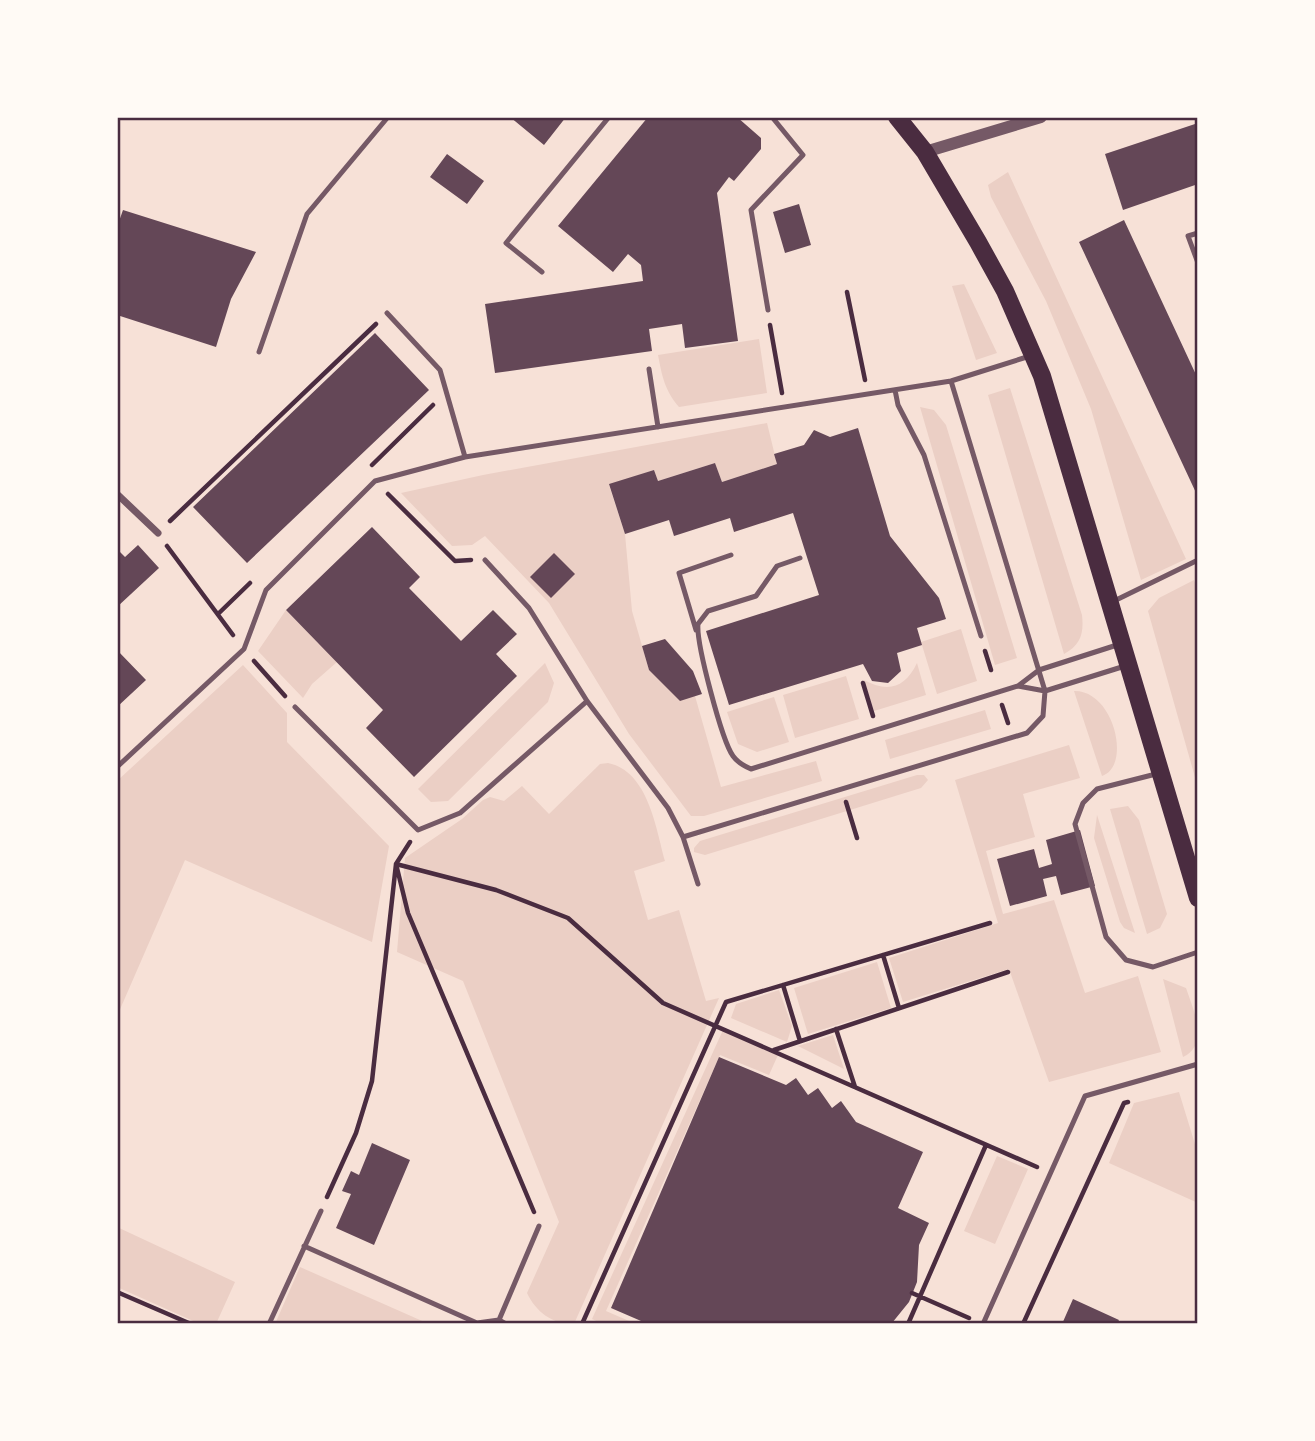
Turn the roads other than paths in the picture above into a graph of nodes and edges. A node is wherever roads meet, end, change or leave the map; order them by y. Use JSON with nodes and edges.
{"nodes":[{"id":1,"x":388,"y":117,"type":"edge"},
{"id":2,"x":609,"y":117,"type":"edge"},
{"id":3,"x":772,"y":117,"type":"edge"},
{"id":4,"x":897,"y":117,"type":"edge"},
{"id":5,"x":1041,"y":117,"type":"edge"},
{"id":6,"x":925,"y":152,"type":"junction"},
{"id":7,"x":1198,"y":233,"type":"edge"},
{"id":8,"x":1198,"y":263,"type":"edge"},
{"id":9,"x":542,"y":272,"type":"dead end"},
{"id":10,"x":768,"y":310,"type":"road end"},
{"id":11,"x":387,"y":313,"type":"road end"},
{"id":12,"x":259,"y":352,"type":"dead end"},
{"id":13,"x":1034,"y":355,"type":"junction"},
{"id":14,"x":649,"y":369,"type":"dead end"},
{"id":15,"x":951,"y":381,"type":"junction"},
{"id":16,"x":895,"y":390,"type":"junction"},
{"id":17,"x":658,"y":427,"type":"junction"},
{"id":18,"x":465,"y":457,"type":"junction"},
{"id":19,"x":117,"y":494,"type":"edge"},
{"id":20,"x":158,"y":533,"type":"road end"},
{"id":21,"x":731,"y":555,"type":"dead end"},
{"id":22,"x":800,"y":558,"type":"dead end"},
{"id":23,"x":485,"y":560,"type":"road end"},
{"id":24,"x":1198,"y":560,"type":"edge"},
{"id":25,"x":1108,"y":604,"type":"junction"},
{"id":26,"x":697,"y":633,"type":"junction"},
{"id":27,"x":981,"y":636,"type":"dead end"},
{"id":28,"x":1121,"y":644,"type":"junction"},
{"id":29,"x":1126,"y":666,"type":"junction"},
{"id":30,"x":1039,"y":670,"type":"junction"},
{"id":31,"x":1018,"y":686,"type":"junction"},
{"id":32,"x":1045,"y":691,"type":"junction"},
{"id":33,"x":587,"y":701,"type":"junction"},
{"id":34,"x":295,"y":707,"type":"road end"},
{"id":35,"x":117,"y":767,"type":"edge"},
{"id":36,"x":1159,"y":773,"type":"junction"},
{"id":37,"x":683,"y":837,"type":"junction"},
{"id":38,"x":698,"y":884,"type":"dead end"},
{"id":39,"x":1196,"y":887,"type":"edge"},
{"id":40,"x":1198,"y":952,"type":"edge"},
{"id":41,"x":1198,"y":1064,"type":"edge"},
{"id":42,"x":321,"y":1211,"type":"road end"},
{"id":43,"x":539,"y":1226,"type":"road end"},
{"id":44,"x":304,"y":1247,"type":"junction"},
{"id":45,"x":499,"y":1320,"type":"junction"},
{"id":46,"x":269,"y":1324,"type":"edge"},
{"id":47,"x":506,"y":1324,"type":"edge"},
{"id":48,"x":983,"y":1324,"type":"edge"}],
"edges":[{"from":1,"to":12,"type":"lane"},
{"from":2,"to":9,"type":"lane"},
{"from":3,"to":10,"type":"lane"},
{"from":4,"to":6,"type":"main road"},
{"from":5,"to":6,"type":"street"},
{"from":6,"to":13,"type":"main road"},
{"from":7,"to":8,"type":"lane"},
{"from":11,"to":18,"type":"lane"},
{"from":13,"to":15,"type":"lane"},
{"from":13,"to":25,"type":"main road"},
{"from":14,"to":17,"type":"lane"},
{"from":15,"to":16,"type":"lane"},
{"from":15,"to":30,"type":"lane"},
{"from":16,"to":17,"type":"lane"},
{"from":16,"to":27,"type":"lane"},
{"from":17,"to":18,"type":"lane"},
{"from":18,"to":35,"type":"lane"},
{"from":19,"to":20,"type":"street"},
{"from":21,"to":26,"type":"lane"},
{"from":22,"to":26,"type":"lane"},
{"from":23,"to":33,"type":"lane"},
{"from":24,"to":25,"type":"lane"},
{"from":25,"to":28,"type":"main road"},
{"from":26,"to":31,"type":"lane"},
{"from":28,"to":29,"type":"main road"},
{"from":28,"to":30,"type":"lane"},
{"from":29,"to":32,"type":"lane"},
{"from":29,"to":36,"type":"main road"},
{"from":30,"to":31,"type":"lane"},
{"from":30,"to":32,"type":"lane"},
{"from":31,"to":32,"type":"lane"},
{"from":32,"to":37,"type":"lane"},
{"from":33,"to":34,"type":"lane"},
{"from":33,"to":37,"type":"lane"},
{"from":36,"to":39,"type":"main road"},
{"from":36,"to":40,"type":"lane"},
{"from":37,"to":38,"type":"lane"},
{"from":41,"to":48,"type":"lane"},
{"from":42,"to":44,"type":"lane"},
{"from":43,"to":45,"type":"lane"},
{"from":44,"to":45,"type":"lane"},
{"from":44,"to":46,"type":"lane"},
{"from":45,"to":47,"type":"lane"}]}
